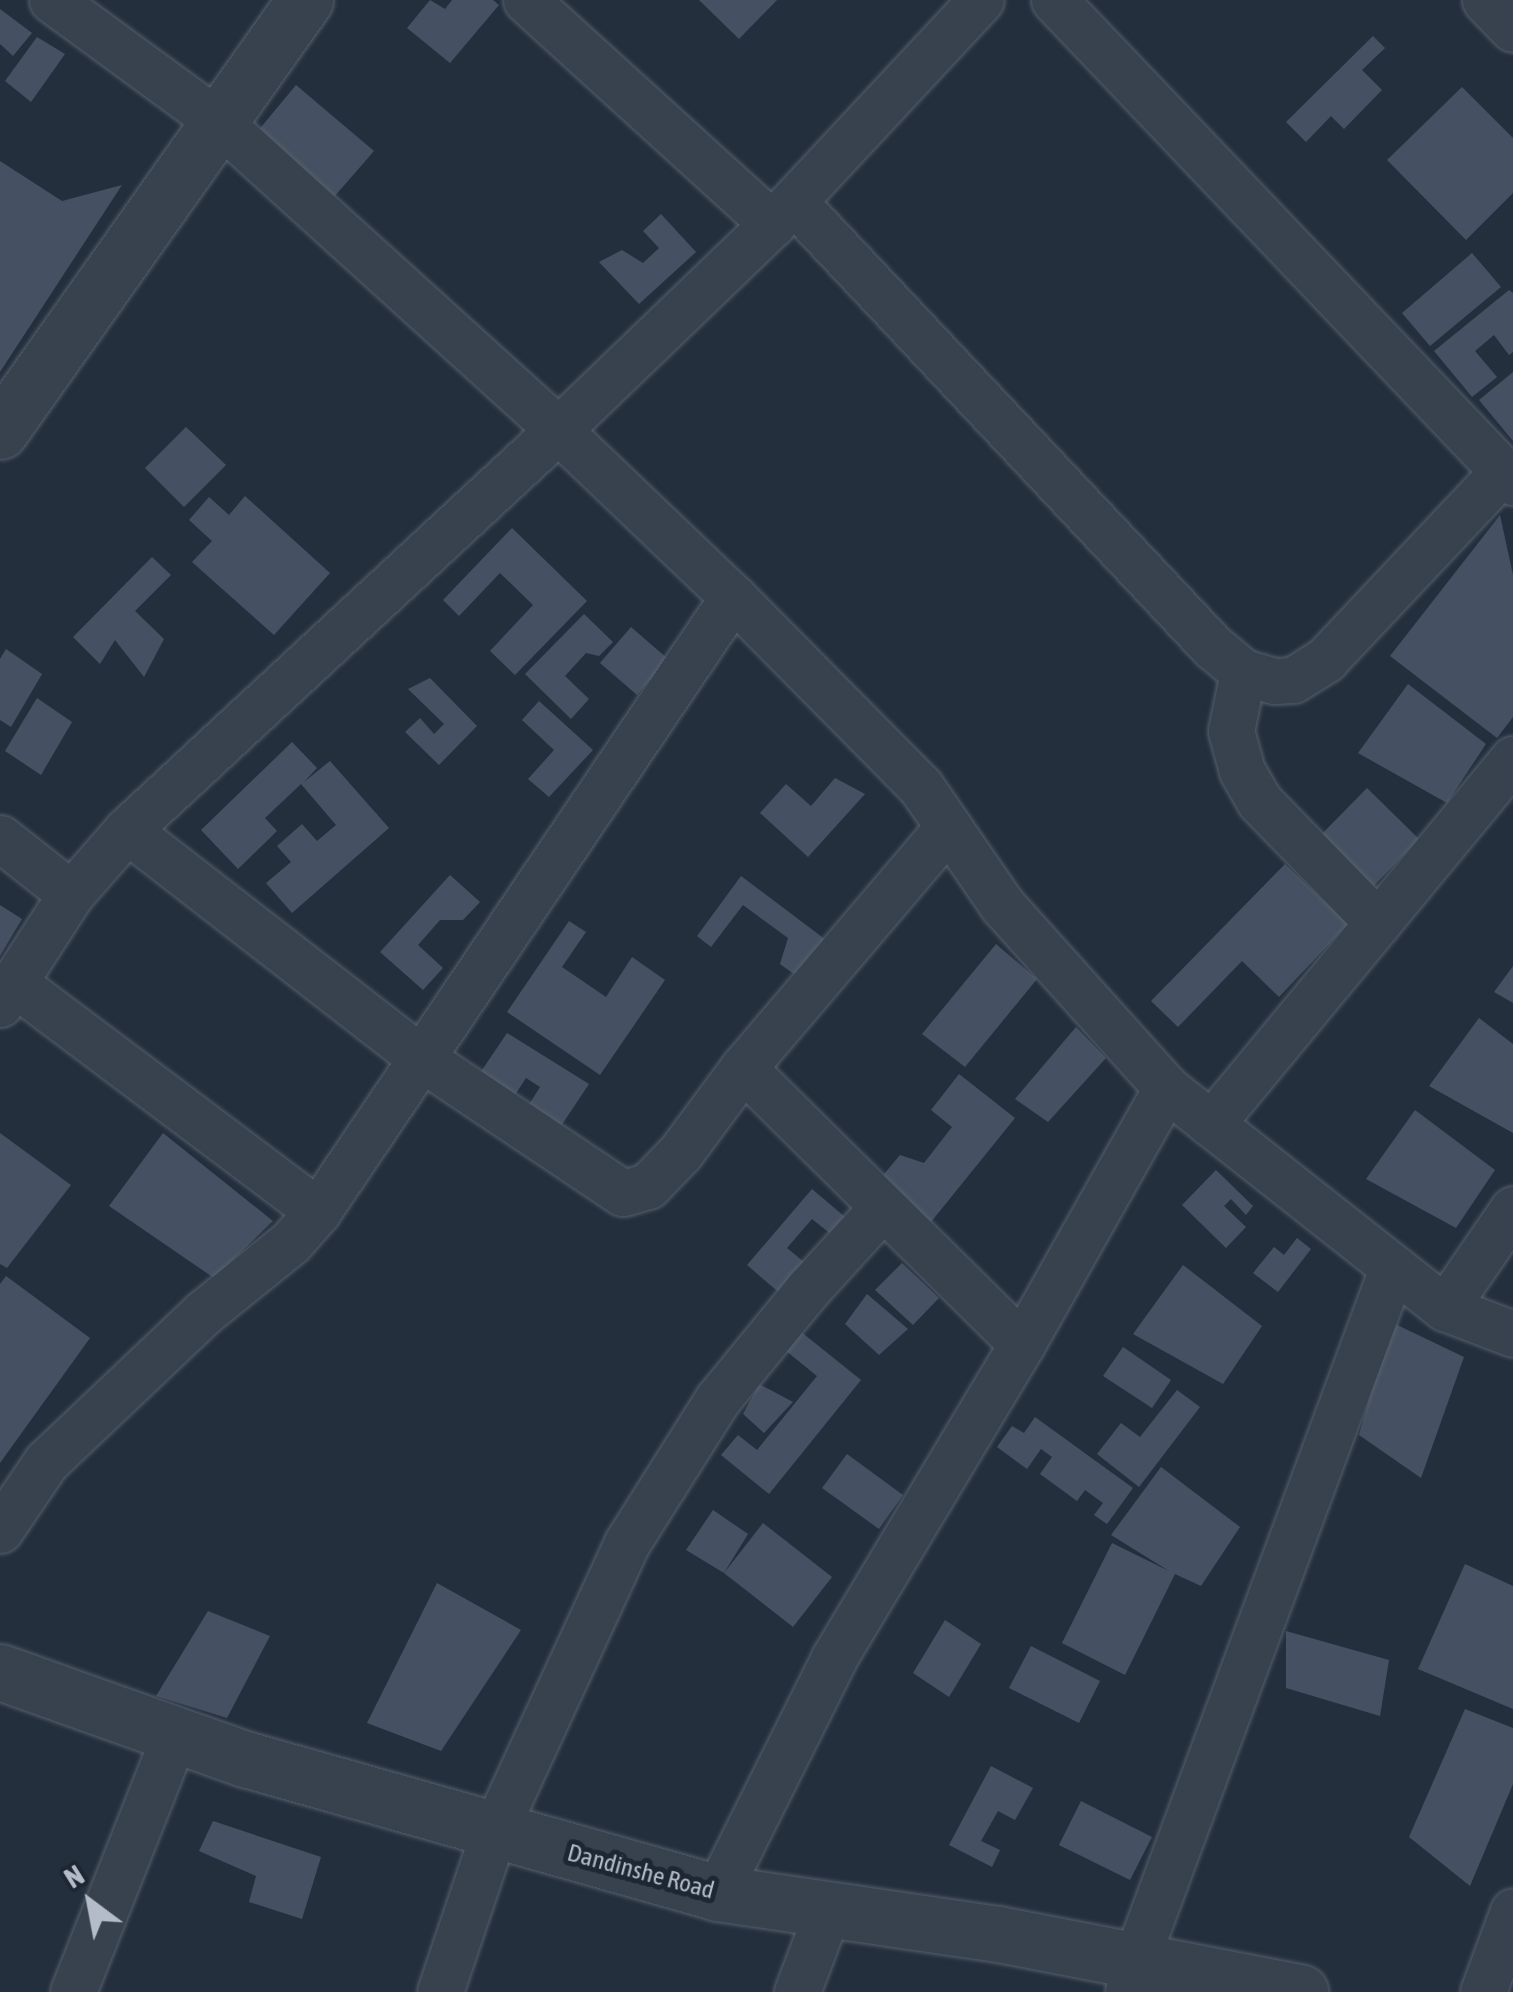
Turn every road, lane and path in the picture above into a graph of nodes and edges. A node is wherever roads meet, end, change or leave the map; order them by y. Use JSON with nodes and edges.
{"nodes":[{"id":1,"x":52,"y":0,"type":"edge"},
{"id":2,"x":305,"y":0,"type":"edge"},
{"id":3,"x":526,"y":0,"type":"edge"},
{"id":4,"x":982,"y":0,"type":"edge"},
{"id":5,"x":1054,"y":0,"type":"edge"},
{"id":6,"x":1485,"y":0,"type":"edge"},
{"id":7,"x":1513,"y":28,"type":"edge"},
{"id":8,"x":220,"y":123,"type":"junction"},
{"id":9,"x":783,"y":213,"type":"junction"},
{"id":10,"x":558,"y":430,"type":"junction"},
{"id":11,"x":0,"y":431,"type":"edge"},
{"id":12,"x":1508,"y":477,"type":"edge"},
{"id":13,"x":733,"y":598,"type":"junction"},
{"id":14,"x":1243,"y":672,"type":"junction"},
{"id":15,"x":1513,"y":759,"type":"edge"},
{"id":16,"x":948,"y":827,"type":"junction"},
{"id":17,"x":126,"y":830,"type":"junction"},
{"id":18,"x":0,"y":838,"type":"edge"},
{"id":19,"x":72,"y":894,"type":"junction"},
{"id":20,"x":1378,"y":923,"type":"junction"},
{"id":21,"x":7,"y":993,"type":"edge"},
{"id":22,"x":424,"y":1060,"type":"junction"},
{"id":23,"x":743,"y":1068,"type":"junction"},
{"id":24,"x":1166,"y":1088,"type":"junction"},
{"id":25,"x":1212,"y":1124,"type":"junction"},
{"id":26,"x":1513,"y":1209,"type":"edge"},
{"id":27,"x":881,"y":1210,"type":"junction"},
{"id":28,"x":318,"y":1211,"type":"junction"},
{"id":29,"x":1392,"y":1269,"type":"junction"},
{"id":30,"x":1445,"y":1308,"type":"junction"},
{"id":31,"x":1513,"y":1334,"type":"edge"},
{"id":32,"x":1022,"y":1344,"type":"junction"},
{"id":33,"x":0,"y":1530,"type":"edge"},
{"id":34,"x":0,"y":1672,"type":"edge"},
{"id":35,"x":175,"y":1735,"type":"junction"},
{"id":36,"x":494,"y":1832,"type":"junction"},
{"id":37,"x":716,"y":1893,"type":"junction"},
{"id":38,"x":828,"y":1910,"type":"junction"},
{"id":39,"x":1513,"y":1911,"type":"edge"},
{"id":40,"x":1131,"y":1977,"type":"edge"},
{"id":41,"x":74,"y":1992,"type":"edge"},
{"id":42,"x":440,"y":1992,"type":"edge"},
{"id":43,"x":797,"y":1992,"type":"edge"},
{"id":44,"x":1300,"y":1992,"type":"edge"},
{"id":45,"x":1483,"y":1992,"type":"edge"}],
"edges":[{"from":1,"to":8,"type":"street"},
{"from":2,"to":8,"type":"street"},
{"from":3,"to":9,"type":"street"},
{"from":4,"to":9,"type":"street"},
{"from":5,"to":12,"type":"street"},
{"from":6,"to":7,"type":"street"},
{"from":8,"to":10,"type":"street"},
{"from":8,"to":11,"type":"street"},
{"from":9,"to":10,"type":"street"},
{"from":9,"to":14,"type":"street"},
{"from":10,"to":13,"type":"street"},
{"from":10,"to":17,"type":"street"},
{"from":12,"to":14,"type":"street"},
{"from":13,"to":16,"type":"street"},
{"from":13,"to":22,"type":"street"},
{"from":14,"to":20,"type":"street"},
{"from":15,"to":20,"type":"street"},
{"from":16,"to":23,"type":"street"},
{"from":16,"to":24,"type":"street"},
{"from":17,"to":19,"type":"street"},
{"from":17,"to":22,"type":"street"},
{"from":18,"to":19,"type":"street"},
{"from":19,"to":21,"type":"street"},
{"from":20,"to":25,"type":"street"},
{"from":21,"to":28,"type":"street"},
{"from":22,"to":23,"type":"street"},
{"from":22,"to":28,"type":"street"},
{"from":23,"to":27,"type":"street"},
{"from":24,"to":25,"type":"street"},
{"from":24,"to":32,"type":"street"},
{"from":25,"to":29,"type":"street"},
{"from":26,"to":30,"type":"street"},
{"from":27,"to":32,"type":"street"},
{"from":27,"to":36,"type":"street"},
{"from":28,"to":33,"type":"street"},
{"from":29,"to":30,"type":"street"},
{"from":29,"to":40,"type":"street"},
{"from":30,"to":31,"type":"street"},
{"from":32,"to":37,"type":"street"},
{"from":34,"to":35,"type":"street","name":"Dandinshe Road"},
{"from":35,"to":36,"type":"street","name":"Dandinshe Road"},
{"from":35,"to":41,"type":"street"},
{"from":36,"to":37,"type":"street","name":"Dandinshe Road"},
{"from":36,"to":42,"type":"street"},
{"from":37,"to":38,"type":"street","name":"Dandinshe Road"},
{"from":38,"to":40,"type":"street","name":"Dandinshe Road"},
{"from":38,"to":43,"type":"street"},
{"from":39,"to":45,"type":"street"},
{"from":40,"to":44,"type":"street","name":"Dandinshe Road"}]}
